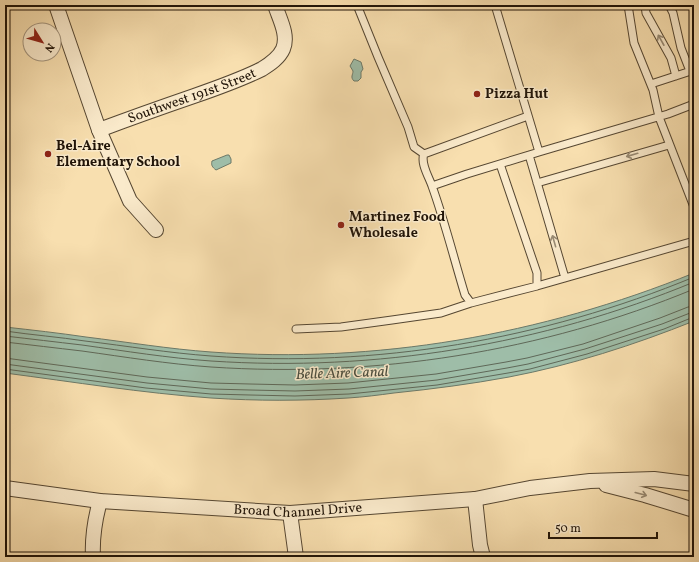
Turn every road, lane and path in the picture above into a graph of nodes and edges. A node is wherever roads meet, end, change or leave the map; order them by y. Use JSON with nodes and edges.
{"nodes":[{"id":1,"x":56,"y":5,"type":"edge"},
{"id":2,"x":274,"y":5,"type":"edge"},
{"id":3,"x":357,"y":5,"type":"edge"},
{"id":4,"x":495,"y":5,"type":"edge"},
{"id":5,"x":628,"y":5,"type":"edge"},
{"id":6,"x":644,"y":5,"type":"edge"},
{"id":7,"x":669,"y":5,"type":"edge"},
{"id":8,"x":692,"y":71,"type":"edge"},
{"id":9,"x":676,"y":76,"type":"junction"},
{"id":10,"x":651,"y":84,"type":"junction"},
{"id":11,"x":694,"y":104,"type":"edge"},
{"id":12,"x":528,"y":116,"type":"junction"},
{"id":13,"x":659,"y":117,"type":"junction"},
{"id":14,"x":99,"y":130,"type":"junction"},
{"id":15,"x":669,"y":145,"type":"junction"},
{"id":16,"x":539,"y":152,"type":"junction"},
{"id":17,"x":424,"y":154,"type":"junction"},
{"id":18,"x":528,"y":155,"type":"junction"},
{"id":19,"x":500,"y":164,"type":"junction"},
{"id":20,"x":537,"y":183,"type":"junction"},
{"id":21,"x":432,"y":186,"type":"junction"},
{"id":22,"x":694,"y":208,"type":"edge"},
{"id":23,"x":156,"y":230,"type":"dead end"},
{"id":24,"x":694,"y":241,"type":"edge"},
{"id":25,"x":565,"y":278,"type":"junction"},
{"id":26,"x":537,"y":286,"type":"junction"},
{"id":27,"x":471,"y":303,"type":"junction"},
{"id":28,"x":296,"y":329,"type":"dead end"},
{"id":29,"x":590,"y":481,"type":"junction"},
{"id":30,"x":694,"y":484,"type":"edge"},
{"id":31,"x":5,"y":488,"type":"edge"},
{"id":32,"x":475,"y":499,"type":"junction"},
{"id":33,"x":100,"y":501,"type":"junction"},
{"id":34,"x":694,"y":510,"type":"edge"},
{"id":35,"x":290,"y":513,"type":"junction"},
{"id":36,"x":93,"y":557,"type":"edge"},
{"id":37,"x":296,"y":557,"type":"edge"},
{"id":38,"x":483,"y":557,"type":"edge"}],
"edges":[{"from":1,"to":14,"type":"street"},
{"from":2,"to":14,"type":"street","name":"Southwest 191st Street"},
{"from":3,"to":17,"type":"lane"},
{"from":4,"to":12,"type":"lane"},
{"from":5,"to":10,"type":"lane"},
{"from":9,"to":6,"type":"lane","one_way":true},
{"from":7,"to":8,"type":"lane"},
{"from":8,"to":9,"type":"lane"},
{"from":9,"to":10,"type":"lane"},
{"from":10,"to":13,"type":"lane"},
{"from":11,"to":13,"type":"lane"},
{"from":12,"to":16,"type":"lane"},
{"from":12,"to":17,"type":"lane"},
{"from":13,"to":15,"type":"lane"},
{"from":13,"to":16,"type":"lane"},
{"from":14,"to":23,"type":"street"},
{"from":15,"to":20,"type":"lane","one_way":true},
{"from":15,"to":22,"type":"lane"},
{"from":16,"to":18,"type":"lane"},
{"from":17,"to":21,"type":"lane"},
{"from":18,"to":19,"type":"lane"},
{"from":18,"to":20,"type":"lane"},
{"from":19,"to":21,"type":"lane"},
{"from":19,"to":26,"type":"lane"},
{"from":25,"to":20,"type":"lane","one_way":true},
{"from":21,"to":27,"type":"lane"},
{"from":24,"to":25,"type":"lane"},
{"from":25,"to":26,"type":"lane"},
{"from":26,"to":27,"type":"lane"},
{"from":27,"to":28,"type":"lane"},
{"from":29,"to":30,"type":"street","name":"Broad Channel Drive"},
{"from":29,"to":32,"type":"street","name":"Broad Channel Drive"},
{"from":29,"to":34,"type":"street","name":"Broad Channel Drive","one_way":true},
{"from":31,"to":33,"type":"street","name":"Broad Channel Drive"},
{"from":32,"to":35,"type":"street","name":"Broad Channel Drive"},
{"from":32,"to":38,"type":"street"},
{"from":33,"to":35,"type":"street","name":"Broad Channel Drive"},
{"from":33,"to":36,"type":"street"},
{"from":35,"to":37,"type":"street"}]}
